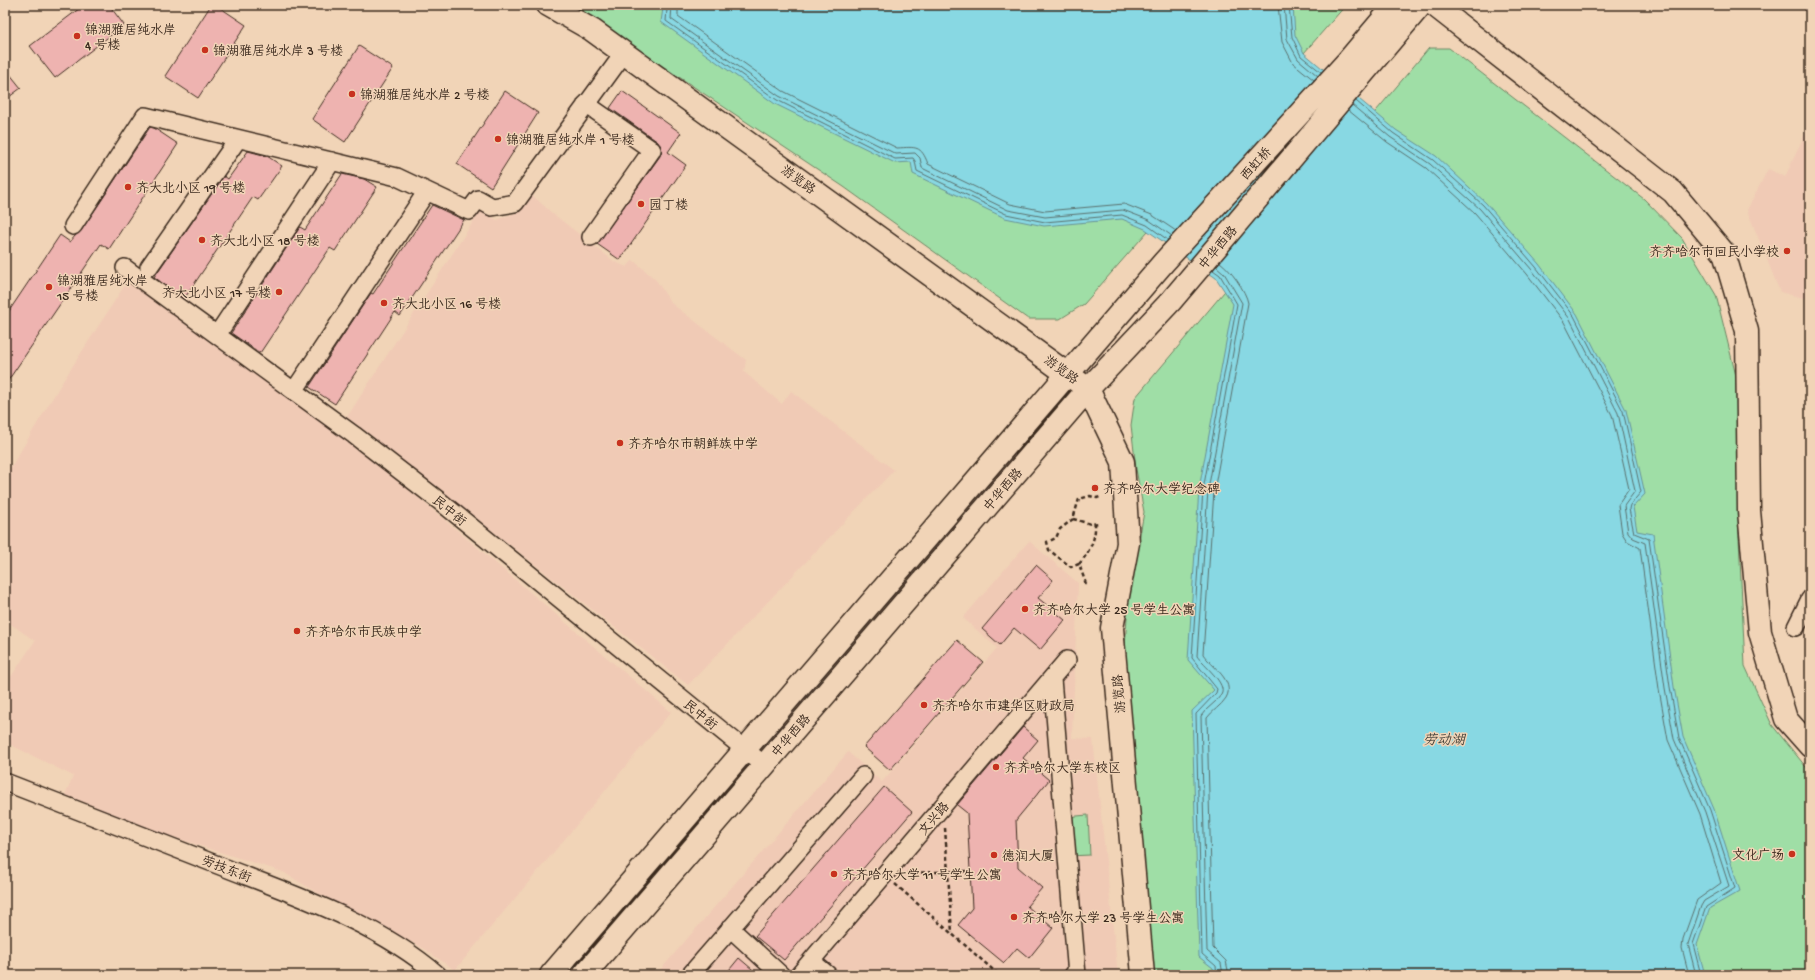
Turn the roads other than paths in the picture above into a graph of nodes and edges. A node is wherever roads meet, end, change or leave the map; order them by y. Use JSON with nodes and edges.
{"nodes":[{"id":1,"x":548,"y":5,"type":"edge"},
{"id":2,"x":1396,"y":5,"type":"edge"},
{"id":3,"x":1421,"y":5,"type":"edge"},
{"id":4,"x":1434,"y":5,"type":"edge"},
{"id":5,"x":624,"y":53,"type":"junction"},
{"id":6,"x":1353,"y":69,"type":"junction"},
{"id":7,"x":586,"y":104,"type":"junction"},
{"id":8,"x":238,"y":138,"type":"junction"},
{"id":9,"x":332,"y":161,"type":"junction"},
{"id":10,"x":427,"y":191,"type":"junction"},
{"id":11,"x":73,"y":226,"type":"dead end"},
{"id":12,"x":591,"y":237,"type":"dead end"},
{"id":13,"x":1164,"y":262,"type":"joint"},
{"id":14,"x":149,"y":267,"type":"dead end"},
{"id":15,"x":125,"y":268,"type":"dead end"},
{"id":16,"x":217,"y":335,"type":"junction"},
{"id":17,"x":1068,"y":374,"type":"junction"},
{"id":18,"x":1088,"y":389,"type":"junction"},
{"id":19,"x":294,"y":391,"type":"junction"},
{"id":20,"x":1810,"y":599,"type":"edge"},
{"id":21,"x":1796,"y":627,"type":"dead end"},
{"id":22,"x":1067,"y":660,"type":"dead end"},
{"id":23,"x":1052,"y":679,"type":"junction"},
{"id":24,"x":1810,"y":746,"type":"edge"},
{"id":25,"x":745,"y":750,"type":"junction"},
{"id":26,"x":764,"y":765,"type":"junction"},
{"id":27,"x":863,"y":776,"type":"dead end"},
{"id":28,"x":5,"y":782,"type":"edge"},
{"id":29,"x":730,"y":928,"type":"junction"},
{"id":30,"x":811,"y":961,"type":"junction"},
{"id":31,"x":438,"y":975,"type":"edge"},
{"id":32,"x":551,"y":975,"type":"edge"},
{"id":33,"x":584,"y":975,"type":"edge"},
{"id":34,"x":690,"y":975,"type":"edge"},
{"id":35,"x":781,"y":975,"type":"edge"},
{"id":36,"x":799,"y":975,"type":"edge"},
{"id":37,"x":828,"y":975,"type":"edge"},
{"id":38,"x":1073,"y":975,"type":"edge"},
{"id":39,"x":1143,"y":975,"type":"edge"}],
"edges":[{"from":1,"to":5,"type":"main road","name":"游览路"},
{"from":2,"to":6,"type":"main road","name":"中华西路"},
{"from":3,"to":6,"type":"main road","name":"中华西路"},
{"from":4,"to":24,"type":"main road"},
{"from":5,"to":7,"type":"street"},
{"from":5,"to":17,"type":"main road","name":"游览路"},
{"from":6,"to":13,"type":"main road","name":"西虹桥"},
{"from":6,"to":18,"type":"main road","name":"中华西路"},
{"from":7,"to":10,"type":"street"},
{"from":7,"to":12,"type":"street"},
{"from":8,"to":9,"type":"street"},
{"from":8,"to":11,"type":"street"},
{"from":8,"to":14,"type":"street"},
{"from":9,"to":10,"type":"street"},
{"from":9,"to":16,"type":"street"},
{"from":10,"to":19,"type":"street"},
{"from":13,"to":17,"type":"main road","name":"中华西路"},
{"from":15,"to":16,"type":"street","name":"民中街"},
{"from":16,"to":19,"type":"street","name":"民中街"},
{"from":17,"to":18,"type":"main road","name":"游览路"},
{"from":17,"to":25,"type":"main road","name":"中华西路"},
{"from":18,"to":26,"type":"main road","name":"中华西路"},
{"from":18,"to":39,"type":"main road","name":"游览路"},
{"from":19,"to":25,"type":"street","name":"民中街"},
{"from":20,"to":21,"type":"street"},
{"from":22,"to":23,"type":"street","name":"文兴路"},
{"from":23,"to":30,"type":"street","name":"文兴路"},
{"from":23,"to":38,"type":"street"},
{"from":25,"to":26,"type":"street","name":"民中街"},
{"from":25,"to":32,"type":"main road","name":"中华西路"},
{"from":26,"to":33,"type":"main road","name":"中华西路"},
{"from":27,"to":29,"type":"street"},
{"from":28,"to":31,"type":"street","name":"劳技东街"},
{"from":29,"to":34,"type":"street"},
{"from":29,"to":35,"type":"street"},
{"from":30,"to":36,"type":"street","name":"文兴路"},
{"from":30,"to":37,"type":"street"}]}
